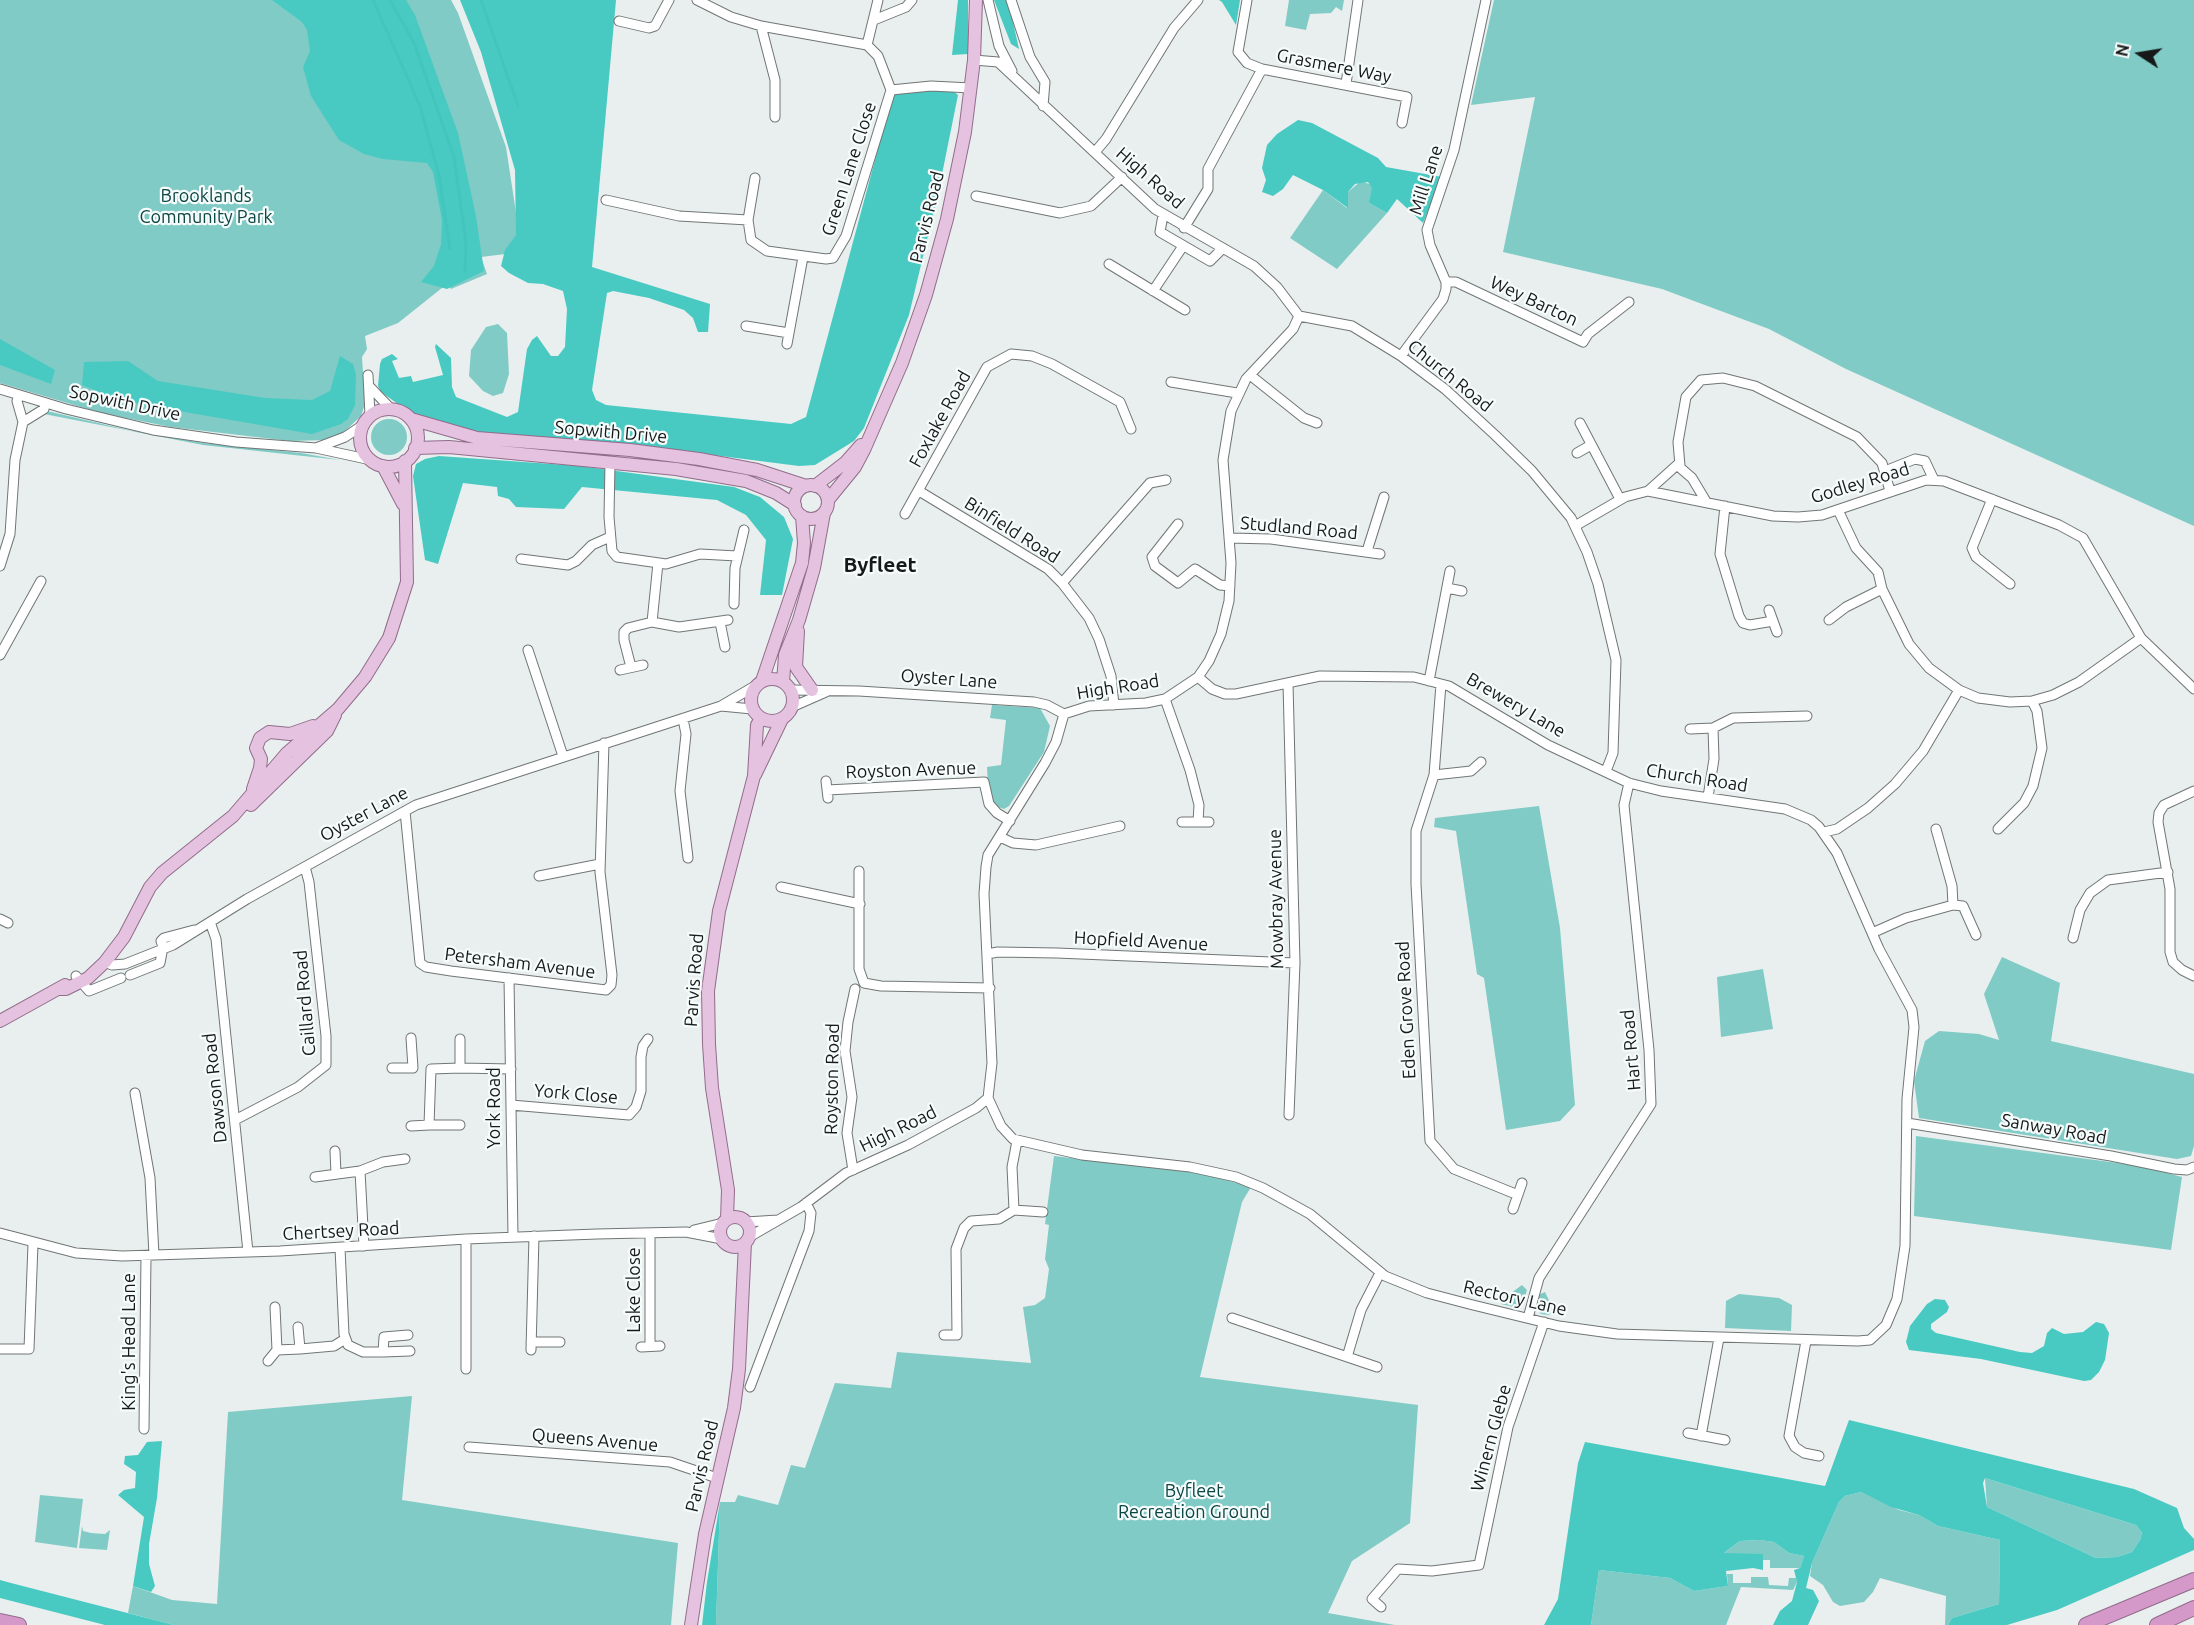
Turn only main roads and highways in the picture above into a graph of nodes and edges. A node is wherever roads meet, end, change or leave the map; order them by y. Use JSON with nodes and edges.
{"nodes":[{"id":1,"x":976,"y":0,"type":"edge"},
{"id":2,"x":411,"y":419,"type":"junction"},
{"id":3,"x":870,"y":433,"type":"junction"},
{"id":4,"x":416,"y":448,"type":"junction"},
{"id":5,"x":405,"y":461,"type":"junction"},
{"id":6,"x":383,"y":466,"type":"junction"},
{"id":7,"x":810,"y":486,"type":"junction"},
{"id":8,"x":404,"y":506,"type":"junction"},
{"id":9,"x":826,"y":506,"type":"junction"},
{"id":10,"x":798,"y":510,"type":"junction"},
{"id":11,"x":799,"y":620,"type":"junction"},
{"id":12,"x":759,"y":684,"type":"junction"},
{"id":13,"x":787,"y":686,"type":"junction"},
{"id":14,"x":812,"y":690,"type":"road end"},
{"id":15,"x":338,"y":709,"type":"junction"},
{"id":16,"x":756,"y":714,"type":"junction"},
{"id":17,"x":782,"y":719,"type":"junction"},
{"id":18,"x":325,"y":720,"type":"junction"},
{"id":19,"x":280,"y":734,"type":"junction"},
{"id":20,"x":283,"y":758,"type":"junction"},
{"id":21,"x":261,"y":759,"type":"junction"},
{"id":22,"x":754,"y":776,"type":"junction"},
{"id":23,"x":244,"y":804,"type":"junction"},
{"id":24,"x":233,"y":816,"type":"junction"},
{"id":25,"x":136,"y":910,"type":"junction"},
{"id":26,"x":78,"y":979,"type":"junction"},
{"id":27,"x":0,"y":1021,"type":"edge"},
{"id":28,"x":734,"y":1220,"type":"junction"},
{"id":29,"x":747,"y":1240,"type":"junction"},
{"id":30,"x":727,"y":1243,"type":"junction"},
{"id":31,"x":741,"y":1279,"type":"junction"},
{"id":32,"x":2194,"y":1580,"type":"edge"},
{"id":33,"x":2194,"y":1608,"type":"edge"},
{"id":34,"x":0,"y":1621,"type":"edge"},
{"id":35,"x":19,"y":1625,"type":"edge"},
{"id":36,"x":691,"y":1625,"type":"edge"},
{"id":37,"x":2086,"y":1625,"type":"edge"},
{"id":38,"x":2157,"y":1625,"type":"edge"}],
"edges":[{"from":1,"to":3,"type":"main road","name":"Parvis Road"},
{"from":2,"to":4,"type":"main road"},
{"from":2,"to":6,"type":"main road","name":"Sopwith Drive"},
{"from":2,"to":7,"type":"main road","name":"Sopwith Drive"},
{"from":3,"to":7,"type":"main road","name":"Parvis Road"},
{"from":3,"to":9,"type":"main road","name":"Parvis Road"},
{"from":4,"to":5,"type":"main road"},
{"from":4,"to":10,"type":"main road","name":"Sopwith Drive"},
{"from":5,"to":6,"type":"main road"},
{"from":5,"to":8,"type":"main road"},
{"from":6,"to":8,"type":"main road"},
{"from":7,"to":9,"type":"main road"},
{"from":7,"to":10,"type":"main road"},
{"from":8,"to":15,"type":"main road"},
{"from":9,"to":10,"type":"main road"},
{"from":9,"to":11,"type":"main road"},
{"from":10,"to":12,"type":"main road"},
{"from":11,"to":13,"type":"main road"},
{"from":11,"to":14,"type":"main road"},
{"from":12,"to":13,"type":"main road"},
{"from":12,"to":16,"type":"main road"},
{"from":13,"to":17,"type":"main road"},
{"from":15,"to":18,"type":"main road"},
{"from":15,"to":24,"type":"main road"},
{"from":16,"to":17,"type":"main road"},
{"from":16,"to":22,"type":"main road","name":"Parvis Road"},
{"from":17,"to":22,"type":"main road","name":"Parvis Road"},
{"from":18,"to":19,"type":"main road"},
{"from":18,"to":20,"type":"main road"},
{"from":19,"to":20,"type":"main road"},
{"from":19,"to":21,"type":"main road"},
{"from":20,"to":21,"type":"main road"},
{"from":20,"to":23,"type":"main road"},
{"from":21,"to":23,"type":"main road"},
{"from":22,"to":28,"type":"main road","name":"Parvis Road"},
{"from":23,"to":24,"type":"main road"},
{"from":24,"to":25,"type":"main road"},
{"from":25,"to":26,"type":"main road"},
{"from":25,"to":26,"type":"main road"},
{"from":26,"to":27,"type":"main road"},
{"from":28,"to":29,"type":"main road","name":"Parvis Road"},
{"from":28,"to":30,"type":"main road"},
{"from":29,"to":30,"type":"main road"},
{"from":29,"to":31,"type":"main road","name":"Parvis Road"},
{"from":30,"to":31,"type":"main road","name":"Parvis Road"},
{"from":31,"to":36,"type":"main road","name":"Parvis Road"},
{"from":32,"to":37,"type":"highway"},
{"from":33,"to":38,"type":"highway"},
{"from":34,"to":35,"type":"highway"}]}
